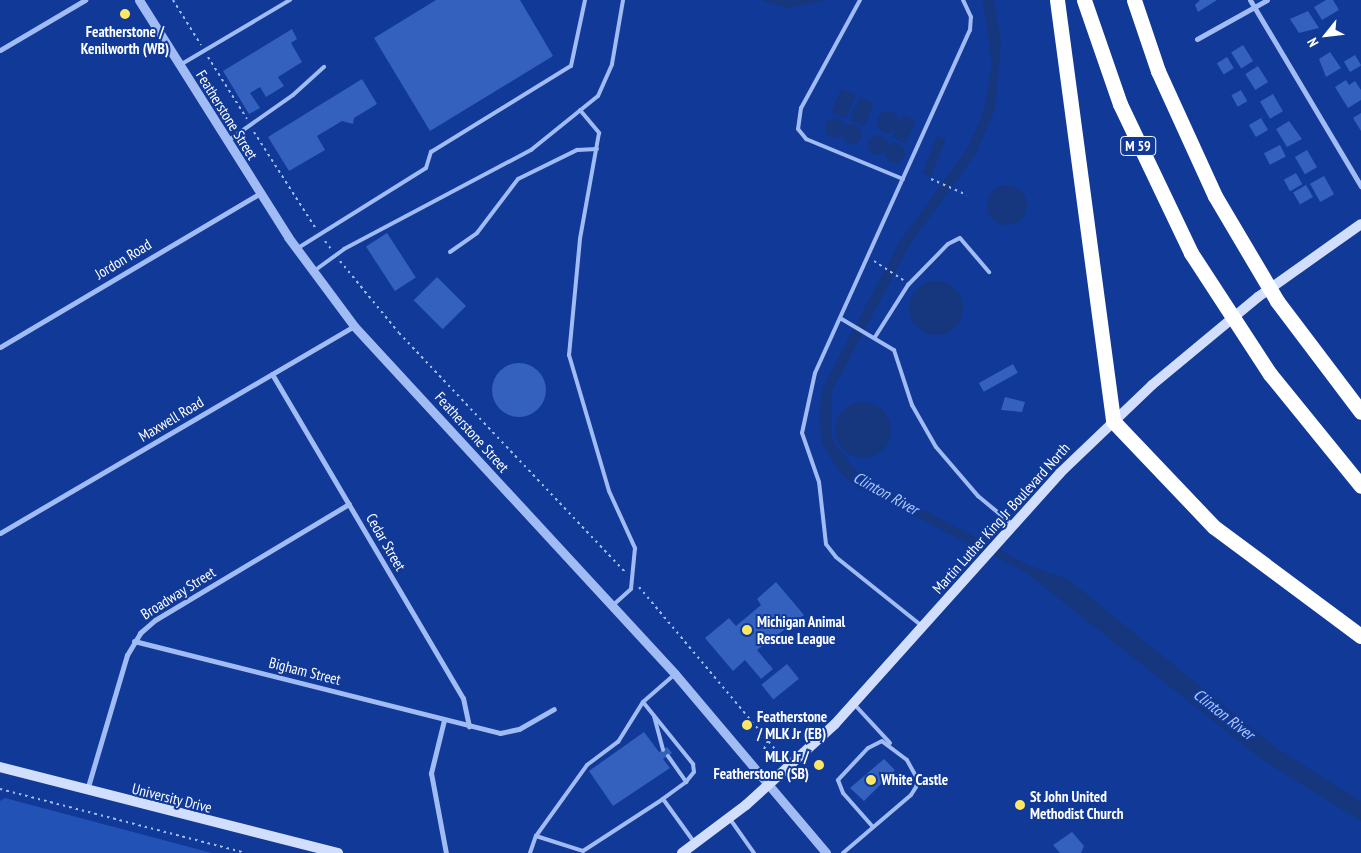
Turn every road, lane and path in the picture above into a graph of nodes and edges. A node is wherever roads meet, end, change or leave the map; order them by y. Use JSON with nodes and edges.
{"nodes":[{"id":1,"x":85,"y":0,"type":"edge"},
{"id":2,"x":139,"y":0,"type":"edge"},
{"id":3,"x":173,"y":0,"type":"edge"},
{"id":4,"x":290,"y":0,"type":"edge"},
{"id":5,"x":584,"y":0,"type":"edge"},
{"id":6,"x":623,"y":0,"type":"edge"},
{"id":7,"x":860,"y":0,"type":"edge"},
{"id":8,"x":963,"y":0,"type":"edge"},
{"id":9,"x":1057,"y":0,"type":"edge"},
{"id":10,"x":1084,"y":0,"type":"edge"},
{"id":11,"x":1134,"y":0,"type":"edge"},
{"id":12,"x":1250,"y":0,"type":"edge"},
{"id":13,"x":1267,"y":0,"type":"edge"},
{"id":14,"x":1254,"y":7,"type":"junction"},
{"id":15,"x":1197,"y":39,"type":"dead end"},
{"id":16,"x":201,"y":46,"type":"dead end"},
{"id":17,"x":0,"y":50,"type":"edge"},
{"id":18,"x":207,"y":56,"type":"dead end"},
{"id":19,"x":180,"y":65,"type":"junction"},
{"id":20,"x":324,"y":67,"type":"dead end"},
{"id":21,"x":580,"y":110,"type":"junction"},
{"id":22,"x":248,"y":121,"type":"dead end"},
{"id":23,"x":254,"y":131,"type":"dead end"},
{"id":24,"x":227,"y":141,"type":"junction"},
{"id":25,"x":597,"y":149,"type":"junction"},
{"id":26,"x":903,"y":179,"type":"junction"},
{"id":27,"x":931,"y":179,"type":"dead end"},
{"id":28,"x":1361,"y":186,"type":"edge"},
{"id":29,"x":260,"y":194,"type":"junction"},
{"id":30,"x":967,"y":195,"type":"dead end"},
{"id":31,"x":1361,"y":224,"type":"edge"},
{"id":32,"x":316,"y":229,"type":"dead end"},
{"id":33,"x":324,"y":239,"type":"dead end"},
{"id":34,"x":332,"y":249,"type":"dead end"},
{"id":35,"x":296,"y":250,"type":"junction"},
{"id":36,"x":450,"y":252,"type":"dead end"},
{"id":37,"x":875,"y":261,"type":"dead end"},
{"id":38,"x":340,"y":262,"type":"dead end"},
{"id":39,"x":312,"y":272,"type":"junction"},
{"id":40,"x":989,"y":272,"type":"dead end"},
{"id":41,"x":896,"y":275,"type":"dead end"},
{"id":42,"x":840,"y":318,"type":"junction"},
{"id":43,"x":354,"y":326,"type":"junction"},
{"id":44,"x":875,"y":337,"type":"junction"},
{"id":45,"x":0,"y":347,"type":"edge"},
{"id":46,"x":272,"y":374,"type":"junction"},
{"id":47,"x":1361,"y":412,"type":"edge"},
{"id":48,"x":1113,"y":422,"type":"junction"},
{"id":49,"x":1361,"y":486,"type":"edge"},
{"id":50,"x":349,"y":504,"type":"junction"},
{"id":51,"x":1011,"y":527,"type":"junction"},
{"id":52,"x":0,"y":534,"type":"edge"},
{"id":53,"x":633,"y":580,"type":"junction"},
{"id":54,"x":612,"y":606,"type":"junction"},
{"id":55,"x":922,"y":626,"type":"junction"},
{"id":56,"x":1361,"y":636,"type":"edge"},
{"id":57,"x":134,"y":641,"type":"junction"},
{"id":58,"x":675,"y":674,"type":"junction"},
{"id":59,"x":643,"y":702,"type":"junction"},
{"id":60,"x":854,"y":704,"type":"junction"},
{"id":61,"x":554,"y":709,"type":"dead end"},
{"id":62,"x":654,"y":716,"type":"junction"},
{"id":63,"x":444,"y":720,"type":"junction"},
{"id":64,"x":469,"y":726,"type":"junction"},
{"id":65,"x":768,"y":741,"type":"junction"},
{"id":66,"x":890,"y":743,"type":"junction"},
{"id":67,"x":764,"y":749,"type":"dead end"},
{"id":68,"x":775,"y":749,"type":"dead end"},
{"id":69,"x":663,"y":750,"type":"dead end"},
{"id":70,"x":668,"y":756,"type":"dead end"},
{"id":71,"x":0,"y":767,"type":"edge"},
{"id":72,"x":686,"y":782,"type":"junction"},
{"id":73,"x":769,"y":786,"type":"junction"},
{"id":74,"x":0,"y":789,"type":"edge"},
{"id":75,"x":87,"y":792,"type":"junction"},
{"id":76,"x":663,"y":799,"type":"junction"},
{"id":77,"x":730,"y":819,"type":"junction"},
{"id":78,"x":873,"y":827,"type":"junction"},
{"id":79,"x":536,"y":836,"type":"junction"},
{"id":80,"x":695,"y":844,"type":"junction"},
{"id":81,"x":245,"y":853,"type":"edge"},
{"id":82,"x":338,"y":853,"type":"edge"},
{"id":83,"x":446,"y":853,"type":"edge"},
{"id":84,"x":530,"y":853,"type":"edge"},
{"id":85,"x":682,"y":853,"type":"edge"},
{"id":86,"x":754,"y":853,"type":"edge"},
{"id":87,"x":826,"y":853,"type":"edge"},
{"id":88,"x":843,"y":853,"type":"edge"}],
"edges":[{"from":1,"to":17,"type":"street"},
{"from":2,"to":19,"type":"street","name":"Featherstone Street"},
{"from":3,"to":16,"type":"path"},
{"from":4,"to":19,"type":"lane"},
{"from":5,"to":35,"type":"lane"},
{"from":6,"to":21,"type":"lane"},
{"from":7,"to":26,"type":"lane"},
{"from":8,"to":26,"type":"lane"},
{"from":9,"to":48,"type":"highway"},
{"from":10,"to":49,"type":"highway","number":"M 59"},
{"from":11,"to":47,"type":"highway"},
{"from":12,"to":14,"type":"street"},
{"from":13,"to":14,"type":"street"},
{"from":14,"to":15,"type":"street"},
{"from":14,"to":28,"type":"street"},
{"from":18,"to":22,"type":"path"},
{"from":19,"to":24,"type":"street","name":"Featherstone Street"},
{"from":20,"to":24,"type":"lane"},
{"from":21,"to":25,"type":"lane"},
{"from":21,"to":39,"type":"lane"},
{"from":23,"to":32,"type":"path"},
{"from":24,"to":29,"type":"street","name":"Featherstone Street"},
{"from":25,"to":36,"type":"lane"},
{"from":25,"to":53,"type":"lane"},
{"from":26,"to":42,"type":"lane"},
{"from":27,"to":30,"type":"path"},
{"from":29,"to":35,"type":"street","name":"Featherstone Street"},
{"from":29,"to":45,"type":"street","name":"Jordon Road"},
{"from":31,"to":48,"type":"main road","name":"Martin Luther King Jr Boulevard North"},
{"from":33,"to":34,"type":"path"},
{"from":35,"to":39,"type":"street","name":"Featherstone Street"},
{"from":37,"to":41,"type":"path"},
{"from":38,"to":53,"type":"path"},
{"from":39,"to":43,"type":"street","name":"Featherstone Street"},
{"from":40,"to":44,"type":"lane"},
{"from":42,"to":44,"type":"lane"},
{"from":42,"to":55,"type":"lane"},
{"from":43,"to":46,"type":"street","name":"Maxwell Road"},
{"from":43,"to":54,"type":"street","name":"Featherstone Street"},
{"from":44,"to":51,"type":"lane"},
{"from":46,"to":50,"type":"street","name":"Cedar Street"},
{"from":46,"to":52,"type":"street","name":"Maxwell Road"},
{"from":48,"to":51,"type":"main road","name":"Martin Luther King Jr Boulevard North"},
{"from":48,"to":56,"type":"highway"},
{"from":50,"to":57,"type":"street","name":"Broadway Street"},
{"from":50,"to":64,"type":"street","name":"Cedar Street"},
{"from":51,"to":55,"type":"main road","name":"Martin Luther King Jr Boulevard North"},
{"from":53,"to":54,"type":"lane"},
{"from":53,"to":65,"type":"path"},
{"from":54,"to":58,"type":"street","name":"Featherstone Street"},
{"from":55,"to":60,"type":"main road","name":"Martin Luther King Jr Boulevard North"},
{"from":57,"to":63,"type":"street","name":"Bigham Street"},
{"from":57,"to":75,"type":"street","name":"Broadway Street"},
{"from":58,"to":59,"type":"lane"},
{"from":58,"to":73,"type":"street","name":"Featherstone Street"},
{"from":59,"to":62,"type":"lane"},
{"from":59,"to":79,"type":"lane"},
{"from":60,"to":66,"type":"lane"},
{"from":60,"to":73,"type":"main road","name":"Martin Luther King Jr Boulevard North"},
{"from":61,"to":64,"type":"street","name":"Bigham Street"},
{"from":62,"to":69,"type":"lane"},
{"from":62,"to":72,"type":"lane"},
{"from":63,"to":64,"type":"street","name":"Bigham Street"},
{"from":63,"to":83,"type":"street"},
{"from":65,"to":67,"type":"path"},
{"from":65,"to":68,"type":"path"},
{"from":66,"to":78,"type":"lane"},
{"from":66,"to":78,"type":"lane"},
{"from":70,"to":72,"type":"lane"},
{"from":71,"to":75,"type":"main road","name":"University Drive"},
{"from":72,"to":76,"type":"lane"},
{"from":73,"to":77,"type":"main road","name":"Martin Luther King Jr Boulevard North"},
{"from":73,"to":87,"type":"street","name":"Featherstone Street"},
{"from":74,"to":81,"type":"path"},
{"from":75,"to":82,"type":"main road","name":"University Drive"},
{"from":76,"to":79,"type":"lane"},
{"from":76,"to":80,"type":"lane"},
{"from":77,"to":80,"type":"main road","name":"Martin Luther King Jr Boulevard North"},
{"from":77,"to":86,"type":"lane"},
{"from":78,"to":88,"type":"lane"},
{"from":79,"to":84,"type":"lane"},
{"from":80,"to":85,"type":"main road","name":"Martin Luther King Jr Boulevard North"}]}
